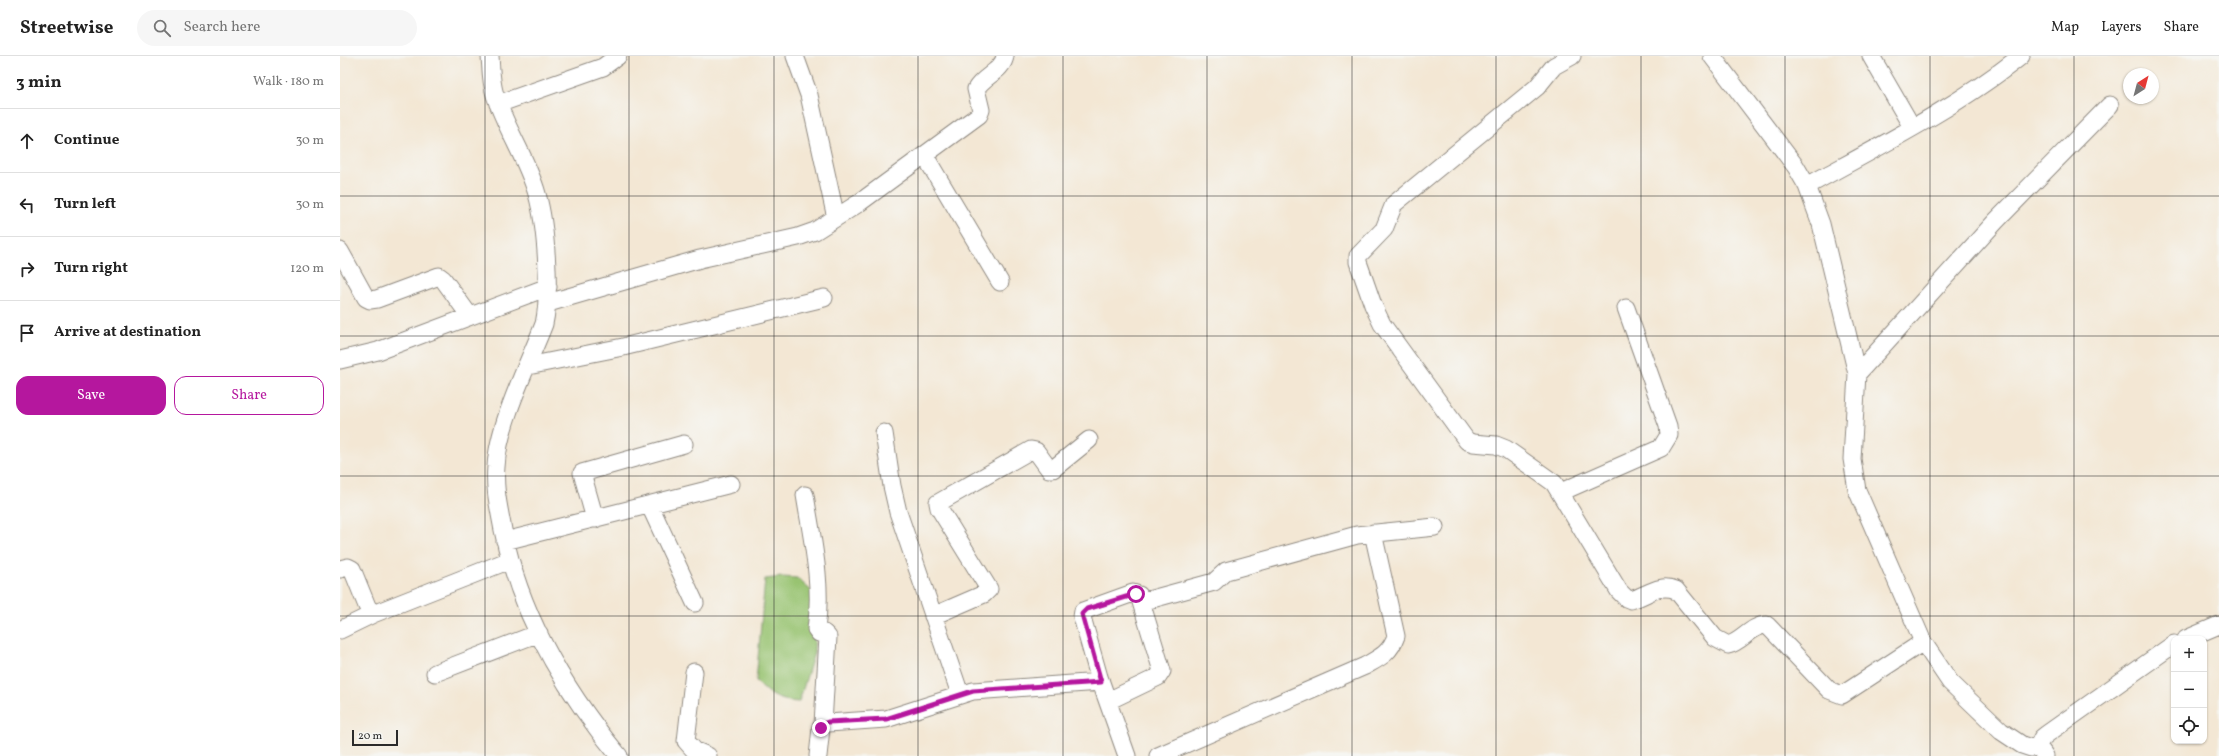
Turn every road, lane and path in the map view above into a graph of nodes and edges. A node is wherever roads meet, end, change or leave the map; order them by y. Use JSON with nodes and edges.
{"nodes":[{"id":1,"x":490,"y":56,"type":"edge"},
{"id":2,"x":618,"y":56,"type":"edge"},
{"id":3,"x":795,"y":56,"type":"edge"},
{"id":4,"x":1005,"y":56,"type":"edge"},
{"id":5,"x":1572,"y":56,"type":"edge"},
{"id":6,"x":1712,"y":56,"type":"edge"},
{"id":7,"x":1871,"y":56,"type":"edge"},
{"id":8,"x":2018,"y":57,"type":"edge"},
{"id":9,"x":498,"y":104,"type":"junction"},
{"id":10,"x":2110,"y":106,"type":"dead end"},
{"id":11,"x":1912,"y":128,"type":"junction"},
{"id":12,"x":925,"y":156,"type":"junction"},
{"id":13,"x":1807,"y":186,"type":"junction"},
{"id":14,"x":836,"y":218,"type":"junction"},
{"id":15,"x":340,"y":251,"type":"edge"},
{"id":16,"x":1000,"y":282,"type":"dead end"},
{"id":17,"x":548,"y":295,"type":"junction"},
{"id":18,"x":824,"y":298,"type":"dead end"},
{"id":19,"x":1626,"y":308,"type":"dead end"},
{"id":20,"x":469,"y":315,"type":"junction"},
{"id":21,"x":340,"y":360,"type":"edge"},
{"id":22,"x":528,"y":366,"type":"junction"},
{"id":23,"x":1858,"y":374,"type":"junction"},
{"id":24,"x":884,"y":433,"type":"dead end"},
{"id":25,"x":1089,"y":440,"type":"dead end"},
{"id":26,"x":684,"y":444,"type":"dead end"},
{"id":27,"x":730,"y":484,"type":"dead end"},
{"id":28,"x":1561,"y":492,"type":"junction"},
{"id":29,"x":805,"y":495,"type":"dead end"},
{"id":30,"x":650,"y":506,"type":"junction"},
{"id":31,"x":595,"y":519,"type":"junction"},
{"id":32,"x":1435,"y":527,"type":"dead end"},
{"id":33,"x":1373,"y":533,"type":"junction"},
{"id":34,"x":505,"y":541,"type":"junction"},
{"id":35,"x":510,"y":560,"type":"junction"},
{"id":36,"x":340,"y":569,"type":"edge"},
{"id":37,"x":1141,"y":602,"type":"junction"},
{"id":38,"x":695,"y":603,"type":"dead end"},
{"id":39,"x":373,"y":614,"type":"junction"},
{"id":40,"x":934,"y":616,"type":"junction"},
{"id":41,"x":2219,"y":625,"type":"edge"},
{"id":42,"x":340,"y":630,"type":"edge"},
{"id":43,"x":539,"y":633,"type":"junction"},
{"id":44,"x":2193,"y":636,"type":"edge"},
{"id":45,"x":1923,"y":642,"type":"junction"},
{"id":46,"x":2171,"y":646,"type":"edge"},
{"id":47,"x":694,"y":672,"type":"dead end"},
{"id":48,"x":435,"y":674,"type":"dead end"},
{"id":49,"x":1101,"y":682,"type":"junction"},
{"id":50,"x":960,"y":694,"type":"junction"},
{"id":51,"x":1108,"y":701,"type":"junction"},
{"id":52,"x":823,"y":724,"type":"junction"},
{"id":53,"x":2042,"y":751,"type":"edge"},
{"id":54,"x":619,"y":756,"type":"edge"},
{"id":55,"x":708,"y":756,"type":"edge"},
{"id":56,"x":818,"y":756,"type":"edge"},
{"id":57,"x":1127,"y":756,"type":"edge"},
{"id":58,"x":1158,"y":756,"type":"edge"}],
"edges":[{"from":1,"to":9,"type":"street"},
{"from":2,"to":9,"type":"street"},
{"from":3,"to":14,"type":"street"},
{"from":4,"to":12,"type":"street"},
{"from":5,"to":28,"type":"street"},
{"from":6,"to":13,"type":"street"},
{"from":7,"to":11,"type":"street"},
{"from":8,"to":11,"type":"street"},
{"from":9,"to":17,"type":"street"},
{"from":10,"to":23,"type":"street"},
{"from":11,"to":13,"type":"street"},
{"from":12,"to":14,"type":"street"},
{"from":12,"to":16,"type":"street"},
{"from":13,"to":23,"type":"street"},
{"from":14,"to":17,"type":"street"},
{"from":15,"to":20,"type":"street"},
{"from":17,"to":20,"type":"street"},
{"from":17,"to":22,"type":"street"},
{"from":18,"to":22,"type":"street"},
{"from":19,"to":28,"type":"street"},
{"from":20,"to":21,"type":"street"},
{"from":22,"to":34,"type":"street"},
{"from":23,"to":45,"type":"street"},
{"from":24,"to":40,"type":"street"},
{"from":25,"to":40,"type":"street"},
{"from":26,"to":31,"type":"street"},
{"from":27,"to":30,"type":"street"},
{"from":28,"to":45,"type":"street"},
{"from":29,"to":52,"type":"street"},
{"from":30,"to":31,"type":"street"},
{"from":30,"to":38,"type":"street"},
{"from":31,"to":34,"type":"street"},
{"from":32,"to":33,"type":"street"},
{"from":33,"to":37,"type":"street"},
{"from":33,"to":58,"type":"street"},
{"from":34,"to":35,"type":"street"},
{"from":35,"to":39,"type":"street"},
{"from":35,"to":43,"type":"street"},
{"from":36,"to":39,"type":"street"},
{"from":37,"to":49,"type":"street"},
{"from":37,"to":51,"type":"street"},
{"from":39,"to":42,"type":"street"},
{"from":40,"to":50,"type":"street"},
{"from":41,"to":44,"type":"street"},
{"from":43,"to":48,"type":"street"},
{"from":43,"to":54,"type":"street"},
{"from":45,"to":53,"type":"street"},
{"from":46,"to":53,"type":"street"},
{"from":47,"to":55,"type":"street"},
{"from":49,"to":50,"type":"street"},
{"from":49,"to":51,"type":"street"},
{"from":50,"to":52,"type":"street"},
{"from":51,"to":57,"type":"street"},
{"from":52,"to":56,"type":"street"}]}
